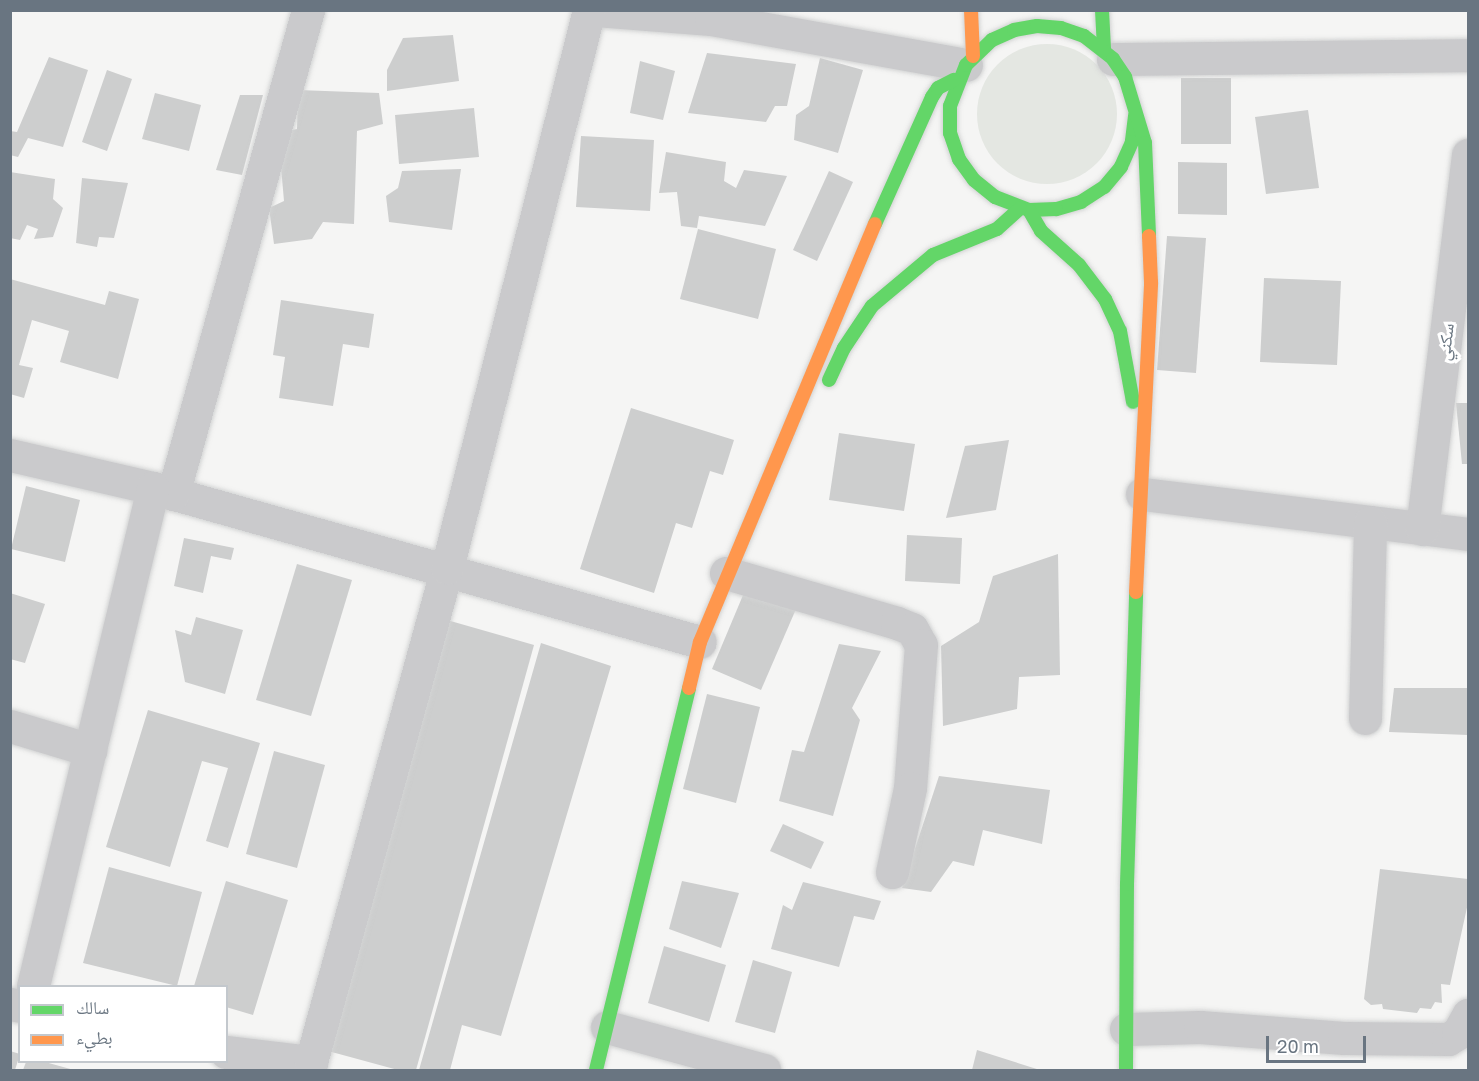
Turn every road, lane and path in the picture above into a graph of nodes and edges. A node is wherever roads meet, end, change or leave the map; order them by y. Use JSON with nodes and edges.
{"nodes":[{"id":1,"x":308,"y":10,"type":"edge"},
{"id":2,"x":590,"y":10,"type":"edge"},
{"id":3,"x":596,"y":10,"type":"edge"},
{"id":4,"x":971,"y":10,"type":"edge"},
{"id":5,"x":1102,"y":10,"type":"edge"},
{"id":6,"x":712,"y":15,"type":"edge"},
{"id":7,"x":1109,"y":54,"type":"junction"},
{"id":8,"x":1468,"y":55,"type":"edge"},
{"id":9,"x":966,"y":67,"type":"junction"},
{"id":10,"x":1135,"y":116,"type":"junction"},
{"id":11,"x":1468,"y":155,"type":"edge"},
{"id":12,"x":1025,"y":209,"type":"junction"},
{"id":13,"x":825,"y":389,"type":"dead end"},
{"id":14,"x":801,"y":444,"type":"dead end"},
{"id":15,"x":1141,"y":448,"type":"junction"},
{"id":16,"x":10,"y":456,"type":"edge"},
{"id":17,"x":764,"y":480,"type":"junction"},
{"id":18,"x":163,"y":491,"type":"junction"},
{"id":19,"x":1142,"y":494,"type":"junction"},
{"id":20,"x":1370,"y":522,"type":"junction"},
{"id":21,"x":1422,"y":529,"type":"junction"},
{"id":22,"x":1468,"y":534,"type":"edge"},
{"id":23,"x":447,"y":568,"type":"junction"},
{"id":24,"x":726,"y":573,"type":"junction"},
{"id":25,"x":700,"y":642,"type":"junction"},
{"id":26,"x":1365,"y":718,"type":"dead end"},
{"id":27,"x":10,"y":726,"type":"edge"},
{"id":28,"x":90,"y":750,"type":"junction"},
{"id":29,"x":891,"y":872,"type":"dead end"},
{"id":30,"x":33,"y":985,"type":"edge"},
{"id":31,"x":1468,"y":1015,"type":"edge"},
{"id":32,"x":606,"y":1026,"type":"junction"},
{"id":33,"x":1126,"y":1029,"type":"junction"},
{"id":34,"x":228,"y":1052,"type":"edge"},
{"id":35,"x":310,"y":1066,"type":"edge"},
{"id":36,"x":596,"y":1071,"type":"edge"},
{"id":37,"x":764,"y":1071,"type":"edge"},
{"id":38,"x":1126,"y":1071,"type":"edge"}],
"edges":[{"from":1,"to":18,"type":"street"},
{"from":2,"to":23,"type":"street"},
{"from":3,"to":6,"type":"street"},
{"from":4,"to":9,"type":"main road"},
{"from":5,"to":7,"type":"main road"},
{"from":6,"to":9,"type":"street"},
{"from":7,"to":8,"type":"street"},
{"from":7,"to":9,"type":"main road"},
{"from":7,"to":10,"type":"main road"},
{"from":9,"to":12,"type":"main road"},
{"from":9,"to":17,"type":"main road"},
{"from":10,"to":12,"type":"main road"},
{"from":10,"to":15,"type":"main road"},
{"from":11,"to":21,"type":"street","name":"سكني"},
{"from":12,"to":13,"type":"main road"},
{"from":12,"to":15,"type":"main road"},
{"from":14,"to":17,"type":"main road"},
{"from":15,"to":19,"type":"main road"},
{"from":16,"to":18,"type":"street"},
{"from":17,"to":24,"type":"main road"},
{"from":18,"to":23,"type":"street"},
{"from":18,"to":28,"type":"street"},
{"from":19,"to":20,"type":"street"},
{"from":19,"to":33,"type":"main road"},
{"from":20,"to":21,"type":"street"},
{"from":20,"to":26,"type":"street"},
{"from":21,"to":22,"type":"street"},
{"from":23,"to":25,"type":"street"},
{"from":23,"to":35,"type":"street"},
{"from":24,"to":25,"type":"main road"},
{"from":24,"to":29,"type":"street"},
{"from":25,"to":32,"type":"main road"},
{"from":27,"to":28,"type":"street"},
{"from":28,"to":30,"type":"street"},
{"from":31,"to":33,"type":"street"},
{"from":32,"to":36,"type":"main road"},
{"from":32,"to":37,"type":"street"},
{"from":33,"to":38,"type":"main road"},
{"from":34,"to":35,"type":"street"}]}
